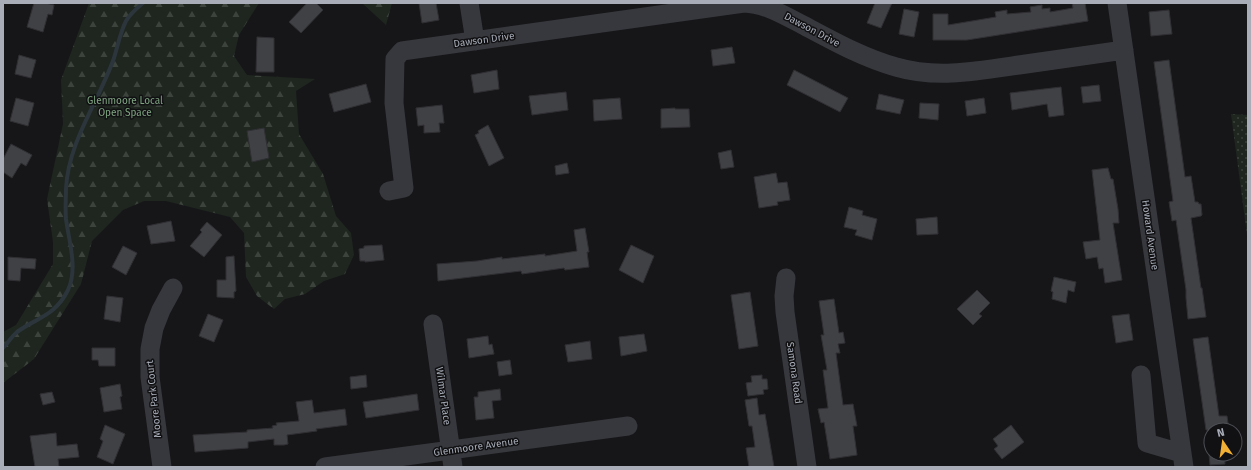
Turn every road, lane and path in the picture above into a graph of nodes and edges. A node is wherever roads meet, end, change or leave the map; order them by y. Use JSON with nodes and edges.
{"nodes":[{"id":1,"x":469,"y":3,"type":"edge"},
{"id":2,"x":1118,"y":3,"type":"edge"},
{"id":3,"x":475,"y":41,"type":"junction"},
{"id":4,"x":1124,"y":50,"type":"junction"},
{"id":5,"x":390,"y":191,"type":"dead end"},
{"id":6,"x":786,"y":278,"type":"dead end"},
{"id":7,"x":173,"y":288,"type":"dead end"},
{"id":8,"x":433,"y":324,"type":"dead end"},
{"id":9,"x":1141,"y":375,"type":"dead end"},
{"id":10,"x":628,"y":426,"type":"dead end"},
{"id":11,"x":452,"y":458,"type":"edge"},
{"id":12,"x":1182,"y":460,"type":"edge"},
{"id":13,"x":162,"y":467,"type":"edge"},
{"id":14,"x":325,"y":467,"type":"edge"},
{"id":15,"x":807,"y":467,"type":"edge"}],
"edges":[{"from":1,"to":3,"type":"street"},
{"from":2,"to":4,"type":"street","name":"Howard Avenue"},
{"from":3,"to":4,"type":"street","name":"Dawson Drive"},
{"from":3,"to":5,"type":"street","name":"Dawson Drive"},
{"from":4,"to":12,"type":"street","name":"Howard Avenue"},
{"from":6,"to":15,"type":"street","name":"Samona Road"},
{"from":7,"to":13,"type":"street","name":"Moore Park Court"},
{"from":8,"to":11,"type":"street","name":"Wilmar Place"},
{"from":9,"to":12,"type":"street"},
{"from":10,"to":11,"type":"street","name":"Glenmoore Avenue"},
{"from":11,"to":14,"type":"street","name":"Glenmoore Avenue"}]}
